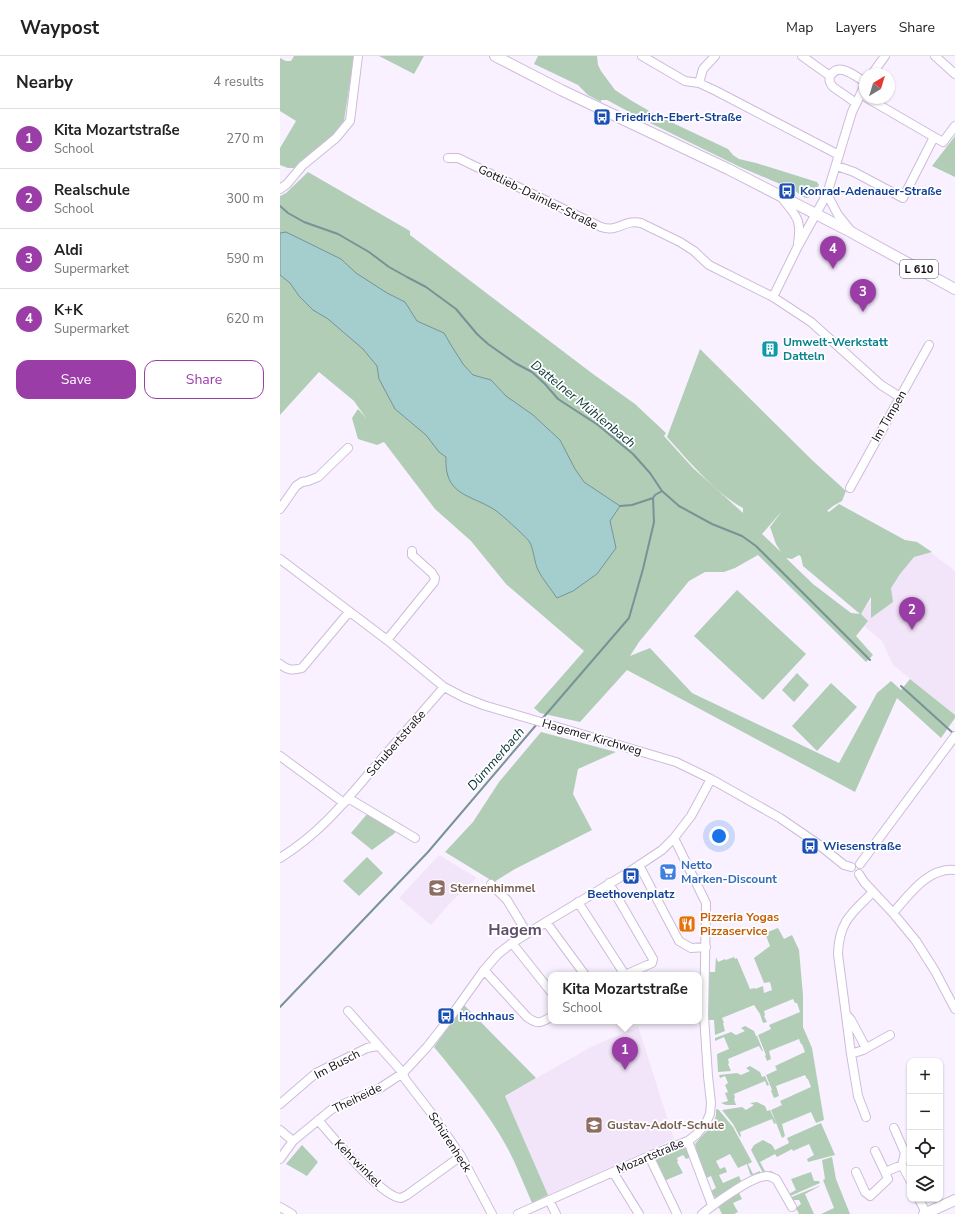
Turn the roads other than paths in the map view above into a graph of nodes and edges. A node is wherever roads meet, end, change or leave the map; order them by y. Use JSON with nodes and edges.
{"nodes":[{"id":1,"x":358,"y":56,"type":"edge"},
{"id":2,"x":495,"y":56,"type":"edge"},
{"id":3,"x":642,"y":56,"type":"edge"},
{"id":4,"x":716,"y":56,"type":"edge"},
{"id":5,"x":802,"y":56,"type":"edge"},
{"id":6,"x":885,"y":56,"type":"edge"},
{"id":7,"x":935,"y":56,"type":"edge"},
{"id":8,"x":876,"y":68,"type":"edge"},
{"id":9,"x":955,"y":74,"type":"edge"},
{"id":10,"x":830,"y":76,"type":"junction"},
{"id":11,"x":859,"y":79,"type":"edge"},
{"id":12,"x":699,"y":84,"type":"junction"},
{"id":13,"x":859,"y":100,"type":"edge"},
{"id":14,"x":856,"y":103,"type":"junction"},
{"id":15,"x":878,"y":104,"type":"edge"},
{"id":16,"x":955,"y":126,"type":"edge"},
{"id":17,"x":934,"y":137,"type":"junction"},
{"id":18,"x":839,"y":155,"type":"junction"},
{"id":19,"x":448,"y":158,"type":"dead end"},
{"id":20,"x":837,"y":166,"type":"junction"},
{"id":21,"x":280,"y":189,"type":"edge"},
{"id":22,"x":827,"y":194,"type":"junction"},
{"id":23,"x":782,"y":197,"type":"junction"},
{"id":24,"x":816,"y":215,"type":"junction"},
{"id":25,"x":851,"y":232,"type":"junction"},
{"id":26,"x":798,"y":246,"type":"junction"},
{"id":27,"x":955,"y":289,"type":"edge"},
{"id":28,"x":773,"y":297,"type":"junction"},
{"id":29,"x":930,"y":345,"type":"dead end"},
{"id":30,"x":900,"y":397,"type":"junction"},
{"id":31,"x":348,"y":448,"type":"dead end"},
{"id":32,"x":850,"y":488,"type":"dead end"},
{"id":33,"x":280,"y":509,"type":"edge"},
{"id":34,"x":412,"y":551,"type":"dead end"},
{"id":35,"x":280,"y":560,"type":"edge"},
{"id":36,"x":349,"y":612,"type":"junction"},
{"id":37,"x":387,"y":640,"type":"junction"},
{"id":38,"x":280,"y":664,"type":"edge"},
{"id":39,"x":444,"y":687,"type":"junction"},
{"id":40,"x":955,"y":736,"type":"edge"},
{"id":41,"x":280,"y":756,"type":"edge"},
{"id":42,"x":711,"y":779,"type":"junction"},
{"id":43,"x":346,"y":801,"type":"junction"},
{"id":44,"x":415,"y":838,"type":"dead end"},
{"id":45,"x":674,"y":838,"type":"junction"},
{"id":46,"x":280,"y":858,"type":"edge"},
{"id":47,"x":860,"y":864,"type":"junction"},
{"id":48,"x":639,"y":866,"type":"junction"},
{"id":49,"x":851,"y":867,"type":"junction"},
{"id":50,"x":955,"y":869,"type":"edge"},
{"id":51,"x":859,"y":874,"type":"junction"},
{"id":52,"x":609,"y":883,"type":"junction"},
{"id":53,"x":491,"y":884,"type":"dead end"},
{"id":54,"x":873,"y":892,"type":"junction"},
{"id":55,"x":578,"y":902,"type":"junction"},
{"id":56,"x":893,"y":913,"type":"junction"},
{"id":57,"x":546,"y":922,"type":"junction"},
{"id":58,"x":527,"y":933,"type":"junction"},
{"id":59,"x":512,"y":943,"type":"junction"},
{"id":60,"x":706,"y":946,"type":"junction"},
{"id":61,"x":484,"y":970,"type":"junction"},
{"id":62,"x":583,"y":972,"type":"edge"},
{"id":63,"x":623,"y":972,"type":"edge"},
{"id":64,"x":632,"y":972,"type":"edge"},
{"id":65,"x":548,"y":988,"type":"edge"},
{"id":66,"x":952,"y":996,"type":"edge"},
{"id":67,"x":955,"y":1009,"type":"edge"},
{"id":68,"x":348,"y":1011,"type":"dead end"},
{"id":69,"x":845,"y":1013,"type":"junction"},
{"id":70,"x":548,"y":1019,"type":"edge"},
{"id":71,"x":890,"y":1035,"type":"dead end"},
{"id":72,"x":378,"y":1046,"type":"junction"},
{"id":73,"x":866,"y":1048,"type":"junction"},
{"id":74,"x":851,"y":1054,"type":"junction"},
{"id":75,"x":404,"y":1073,"type":"junction"},
{"id":76,"x":280,"y":1104,"type":"edge"},
{"id":77,"x":866,"y":1117,"type":"dead end"},
{"id":78,"x":318,"y":1120,"type":"junction"},
{"id":79,"x":894,"y":1128,"type":"dead end"},
{"id":80,"x":280,"y":1130,"type":"edge"},
{"id":81,"x":293,"y":1141,"type":"junction"},
{"id":82,"x":688,"y":1141,"type":"junction"},
{"id":83,"x":875,"y":1151,"type":"dead end"},
{"id":84,"x":461,"y":1156,"type":"junction"},
{"id":85,"x":649,"y":1156,"type":"junction"},
{"id":86,"x":280,"y":1159,"type":"edge"},
{"id":87,"x":902,"y":1165,"type":"junction"},
{"id":88,"x":613,"y":1172,"type":"junction"},
{"id":89,"x":856,"y":1172,"type":"dead end"},
{"id":90,"x":885,"y":1172,"type":"junction"},
{"id":91,"x":907,"y":1174,"type":"edge"},
{"id":92,"x":549,"y":1200,"type":"junction"},
{"id":93,"x":955,"y":1200,"type":"edge"},
{"id":94,"x":920,"y":1202,"type":"edge"},
{"id":95,"x":712,"y":1205,"type":"junction"},
{"id":96,"x":280,"y":1207,"type":"edge"},
{"id":97,"x":792,"y":1207,"type":"dead end"},
{"id":98,"x":292,"y":1214,"type":"edge"},
{"id":99,"x":492,"y":1214,"type":"edge"},
{"id":100,"x":518,"y":1214,"type":"edge"},
{"id":101,"x":556,"y":1214,"type":"edge"},
{"id":102,"x":638,"y":1214,"type":"edge"},
{"id":103,"x":677,"y":1214,"type":"edge"},
{"id":104,"x":702,"y":1214,"type":"edge"},
{"id":105,"x":925,"y":1214,"type":"edge"}],
"edges":[{"from":1,"to":21,"type":"street"},
{"from":2,"to":23,"type":"main road","number":"L 610"},
{"from":3,"to":12,"type":"street"},
{"from":4,"to":12,"type":"street"},
{"from":5,"to":10,"type":"street"},
{"from":6,"to":8,"type":"street"},
{"from":7,"to":9,"type":"street"},
{"from":10,"to":11,"type":"street"},
{"from":10,"to":14,"type":"street"},
{"from":12,"to":18,"type":"street"},
{"from":13,"to":14,"type":"street"},
{"from":14,"to":18,"type":"street"},
{"from":15,"to":17,"type":"street"},
{"from":16,"to":17,"type":"street"},
{"from":17,"to":20,"type":"street"},
{"from":18,"to":20,"type":"street"},
{"from":19,"to":28,"type":"street","name":"Gottlieb-Daimler-Straße"},
{"from":20,"to":22,"type":"street"},
{"from":22,"to":24,"type":"street"},
{"from":22,"to":25,"type":"street"},
{"from":23,"to":24,"type":"main road","number":"L 610"},
{"from":23,"to":26,"type":"street"},
{"from":24,"to":25,"type":"main road","number":"L 610"},
{"from":24,"to":26,"type":"street"},
{"from":25,"to":27,"type":"main road","number":"L 610"},
{"from":26,"to":28,"type":"street"},
{"from":28,"to":30,"type":"street","name":"Gottlieb-Daimler-Straße"},
{"from":29,"to":30,"type":"street","name":"Im Timpen"},
{"from":30,"to":32,"type":"street","name":"Im Timpen"},
{"from":31,"to":33,"type":"street"},
{"from":34,"to":37,"type":"street"},
{"from":35,"to":36,"type":"street","name":"Hagemer Kirchweg"},
{"from":36,"to":37,"type":"street","name":"Hagemer Kirchweg"},
{"from":36,"to":38,"type":"street"},
{"from":37,"to":39,"type":"street","name":"Hagemer Kirchweg"},
{"from":39,"to":42,"type":"street","name":"Hagemer Kirchweg"},
{"from":39,"to":43,"type":"street","name":"Schubertstraße"},
{"from":40,"to":47,"type":"street"},
{"from":41,"to":43,"type":"street"},
{"from":42,"to":45,"type":"street","name":"Theiheide"},
{"from":42,"to":49,"type":"street","name":"Hagemer Kirchweg"},
{"from":43,"to":44,"type":"street"},
{"from":43,"to":46,"type":"street","name":"Schubertstraße"},
{"from":45,"to":48,"type":"street","name":"Theiheide"},
{"from":45,"to":60,"type":"street","name":"Mozartstraße"},
{"from":47,"to":49,"type":"street"},
{"from":47,"to":51,"type":"street"},
{"from":48,"to":52,"type":"street","name":"Theiheide"},
{"from":48,"to":60,"type":"street"},
{"from":49,"to":51,"type":"street","name":"Hagemer Kirchweg"},
{"from":50,"to":56,"type":"street"},
{"from":51,"to":54,"type":"street","name":"Hagemer Kirchweg"},
{"from":52,"to":55,"type":"street","name":"Theiheide"},
{"from":52,"to":64,"type":"street"},
{"from":53,"to":58,"type":"street"},
{"from":54,"to":56,"type":"street","name":"Hagemer Kirchweg"},
{"from":54,"to":69,"type":"street"},
{"from":55,"to":57,"type":"street","name":"Theiheide"},
{"from":55,"to":63,"type":"street"},
{"from":56,"to":66,"type":"street","name":"Hagemer Kirchweg"},
{"from":57,"to":58,"type":"street","name":"Theiheide"},
{"from":57,"to":62,"type":"street"},
{"from":58,"to":59,"type":"street","name":"Theiheide"},
{"from":59,"to":61,"type":"street","name":"Theiheide"},
{"from":59,"to":65,"type":"street"},
{"from":60,"to":82,"type":"street","name":"Mozartstraße"},
{"from":61,"to":70,"type":"street"},
{"from":61,"to":75,"type":"street","name":"Theiheide"},
{"from":66,"to":67,"type":"street","name":"Hagemer Kirchweg"},
{"from":68,"to":72,"type":"street","name":"Im Busch"},
{"from":69,"to":73,"type":"street"},
{"from":69,"to":74,"type":"street"},
{"from":71,"to":73,"type":"street"},
{"from":72,"to":75,"type":"street","name":"Im Busch"},
{"from":72,"to":76,"type":"street","name":"Im Busch"},
{"from":73,"to":74,"type":"street"},
{"from":74,"to":77,"type":"street"},
{"from":75,"to":78,"type":"street","name":"Theiheide"},
{"from":75,"to":84,"type":"street","name":"Schürenheck"},
{"from":78,"to":81,"type":"street","name":"Theiheide"},
{"from":78,"to":84,"type":"street","name":"Kehrwinkel"},
{"from":79,"to":87,"type":"street"},
{"from":80,"to":81,"type":"street"},
{"from":81,"to":86,"type":"street","name":"Theiheide"},
{"from":82,"to":85,"type":"street","name":"Mozartstraße"},
{"from":82,"to":95,"type":"street"},
{"from":83,"to":90,"type":"street"},
{"from":84,"to":99,"type":"street","name":"Schürenheck"},
{"from":85,"to":88,"type":"street","name":"Mozartstraße"},
{"from":85,"to":103,"type":"street"},
{"from":87,"to":90,"type":"street"},
{"from":87,"to":91,"type":"street"},
{"from":88,"to":92,"type":"street","name":"Mozartstraße"},
{"from":88,"to":102,"type":"street"},
{"from":89,"to":90,"type":"street"},
{"from":92,"to":100,"type":"street","name":"Mozartstraße"},
{"from":92,"to":101,"type":"street"},
{"from":93,"to":105,"type":"main road"},
{"from":94,"to":105,"type":"street"},
{"from":95,"to":97,"type":"street"},
{"from":95,"to":104,"type":"street"},
{"from":96,"to":98,"type":"street"}]}
